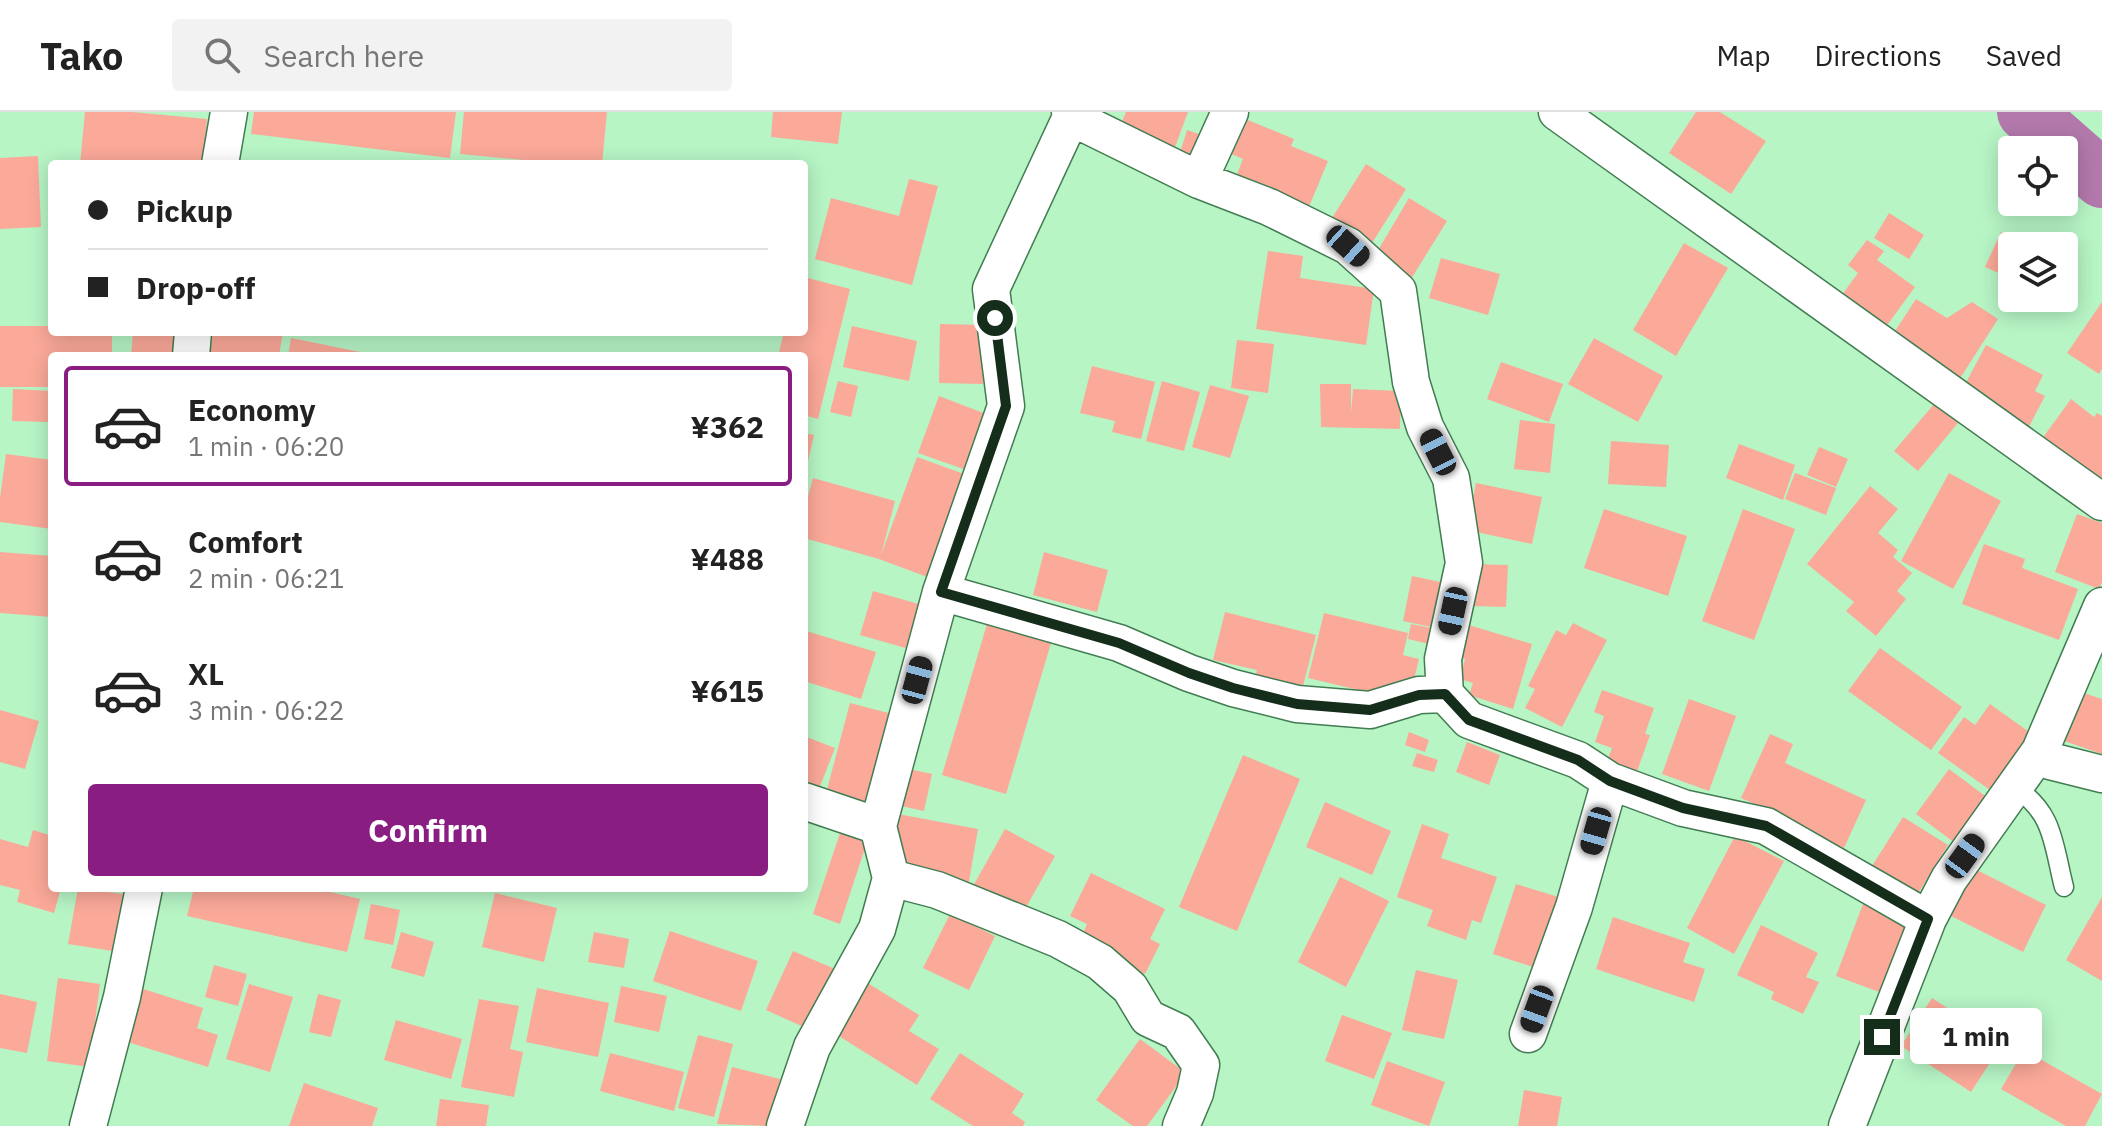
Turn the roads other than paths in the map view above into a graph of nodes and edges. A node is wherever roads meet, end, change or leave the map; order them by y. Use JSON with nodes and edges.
{"nodes":[{"id":1,"x":229,"y":112,"type":"edge"},
{"id":2,"x":1230,"y":112,"type":"edge"},
{"id":3,"x":1557,"y":112,"type":"edge"},
{"id":4,"x":1071,"y":115,"type":"edge"},
{"id":5,"x":221,"y":160,"type":"edge"},
{"id":6,"x":1199,"y":180,"type":"junction"},
{"id":7,"x":2102,"y":502,"type":"edge"},
{"id":8,"x":941,"y":592,"type":"junction"},
{"id":9,"x":2102,"y":606,"type":"edge"},
{"id":10,"x":1445,"y":694,"type":"junction"},
{"id":11,"x":2040,"y":751,"type":"junction"},
{"id":12,"x":2102,"y":774,"type":"edge"},
{"id":13,"x":1610,"y":781,"type":"junction"},
{"id":14,"x":2014,"y":787,"type":"junction"},
{"id":15,"x":808,"y":802,"type":"edge"},
{"id":16,"x":878,"y":826,"type":"junction"},
{"id":17,"x":891,"y":878,"type":"junction"},
{"id":18,"x":2064,"y":887,"type":"dead end"},
{"id":19,"x":143,"y":892,"type":"edge"},
{"id":20,"x":1928,"y":919,"type":"junction"},
{"id":21,"x":1528,"y":1034,"type":"dead end"},
{"id":22,"x":88,"y":1126,"type":"edge"},
{"id":23,"x":785,"y":1126,"type":"edge"},
{"id":24,"x":1181,"y":1126,"type":"edge"},
{"id":25,"x":1847,"y":1126,"type":"edge"}],
"edges":[{"from":1,"to":5,"type":"street"},
{"from":2,"to":6,"type":"street"},
{"from":3,"to":7,"type":"street"},
{"from":4,"to":6,"type":"street"},
{"from":4,"to":8,"type":"street"},
{"from":6,"to":10,"type":"street"},
{"from":8,"to":10,"type":"street"},
{"from":8,"to":16,"type":"street"},
{"from":9,"to":11,"type":"street"},
{"from":10,"to":13,"type":"street"},
{"from":11,"to":12,"type":"street"},
{"from":11,"to":14,"type":"street"},
{"from":13,"to":20,"type":"street"},
{"from":13,"to":21,"type":"street"},
{"from":14,"to":18,"type":"lane"},
{"from":14,"to":20,"type":"street"},
{"from":15,"to":16,"type":"street"},
{"from":16,"to":17,"type":"street"},
{"from":17,"to":23,"type":"street"},
{"from":17,"to":24,"type":"street"},
{"from":19,"to":22,"type":"street"},
{"from":20,"to":25,"type":"street"}]}
